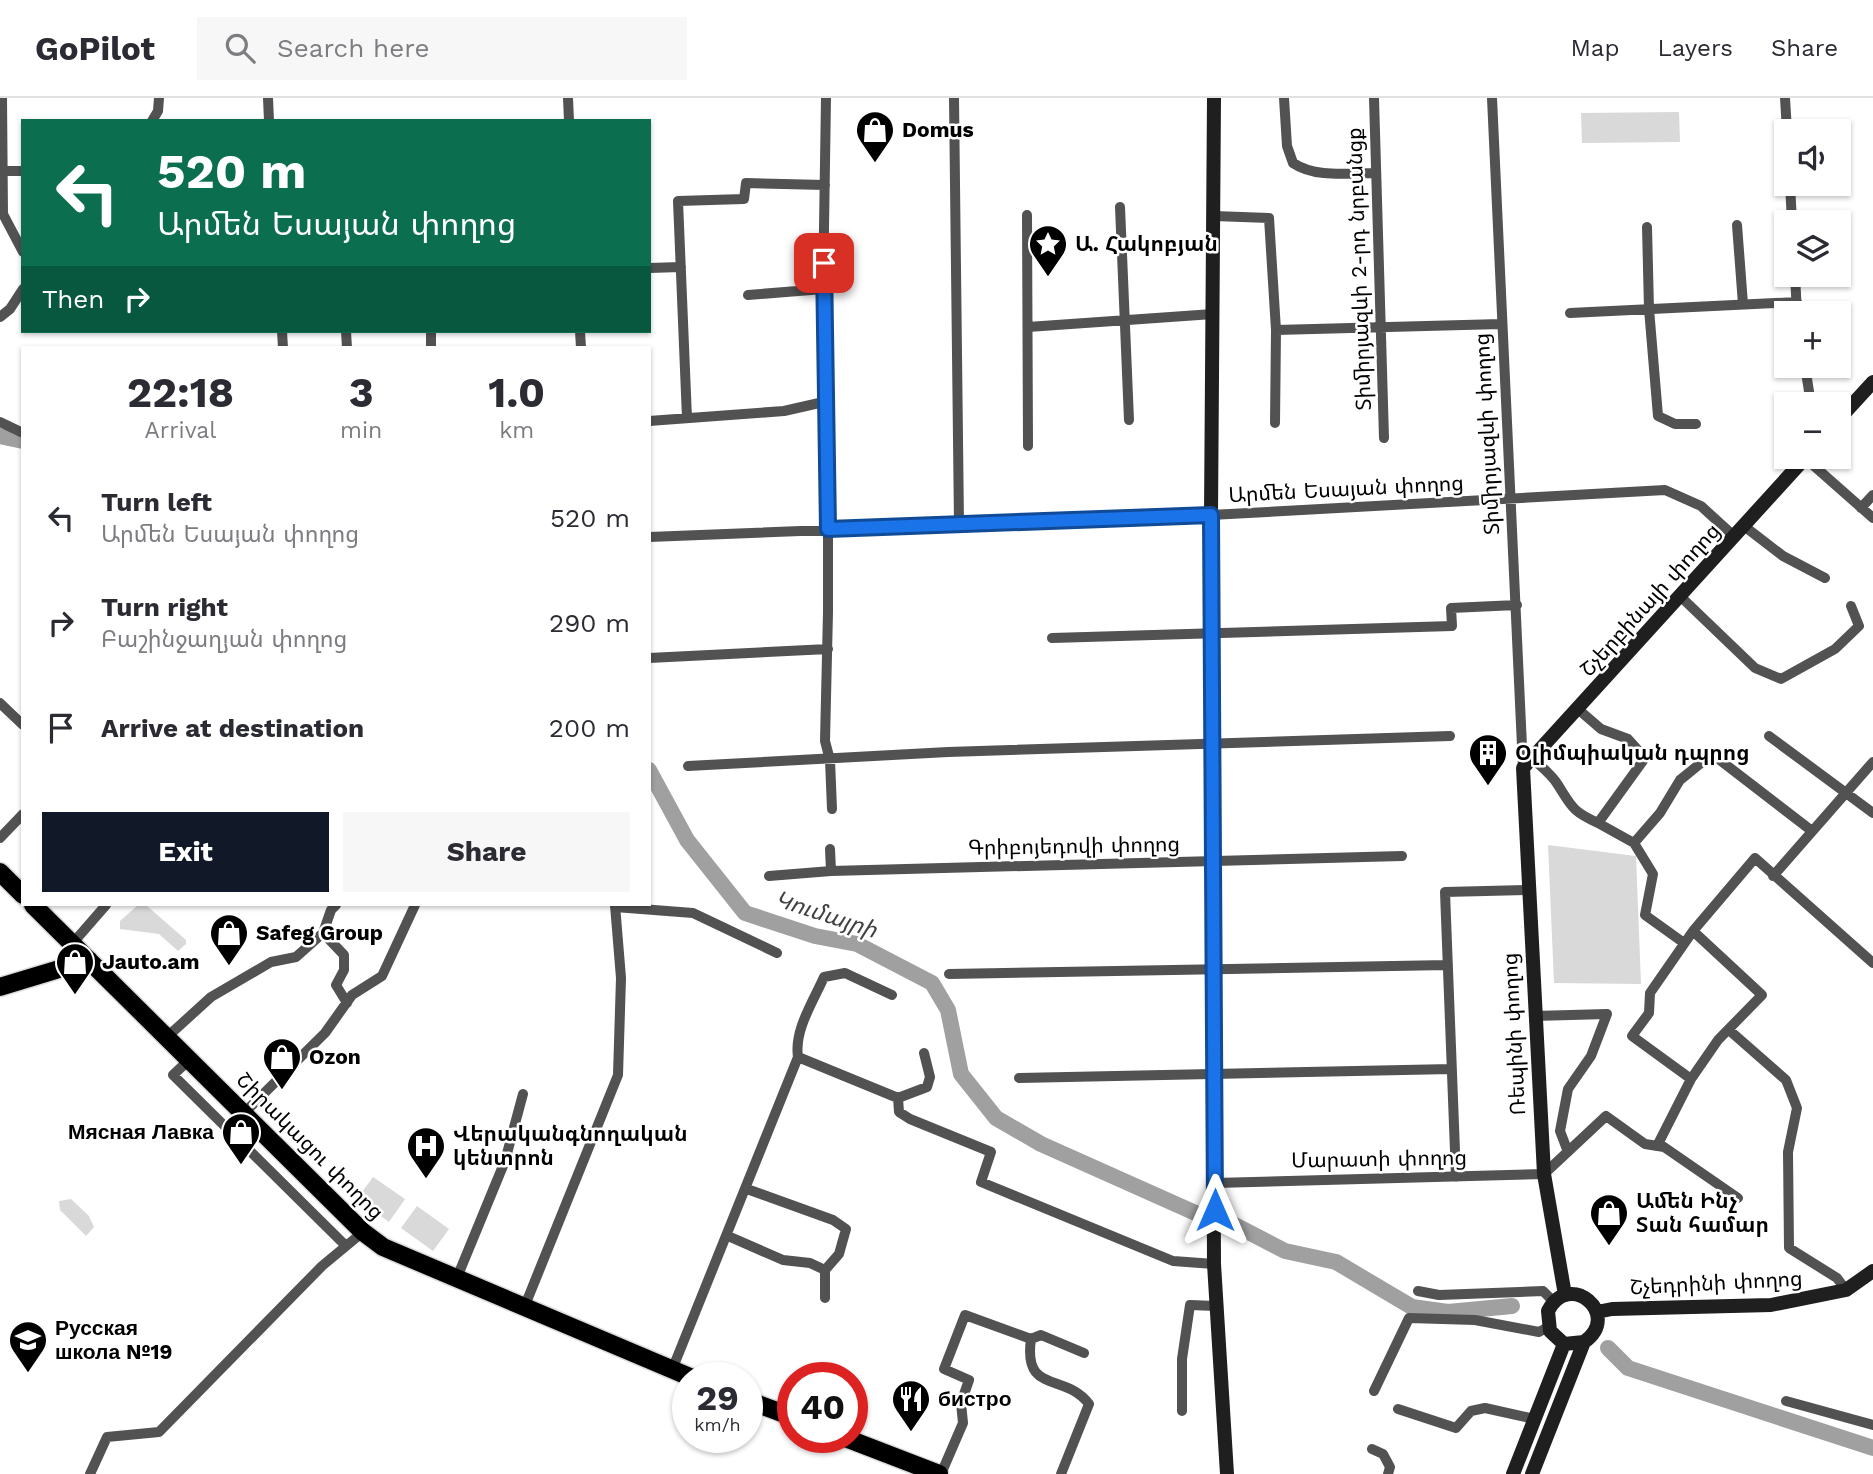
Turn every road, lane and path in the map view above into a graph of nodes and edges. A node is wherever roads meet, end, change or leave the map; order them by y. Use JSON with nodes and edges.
{"nodes":[{"id":1,"x":2,"y":98,"type":"edge"},
{"id":2,"x":159,"y":98,"type":"edge"},
{"id":3,"x":268,"y":98,"type":"edge"},
{"id":4,"x":568,"y":98,"type":"edge"},
{"id":5,"x":826,"y":98,"type":"edge"},
{"id":6,"x":954,"y":98,"type":"edge"},
{"id":7,"x":1214,"y":98,"type":"edge"},
{"id":8,"x":1284,"y":98,"type":"edge"},
{"id":9,"x":1374,"y":98,"type":"edge"},
{"id":10,"x":1492,"y":98,"type":"edge"},
{"id":11,"x":1785,"y":98,"type":"edge"},
{"id":12,"x":153,"y":119,"type":"edge"},
{"id":13,"x":269,"y":119,"type":"edge"},
{"id":14,"x":569,"y":119,"type":"edge"},
{"id":15,"x":1786,"y":119,"type":"edge"},
{"id":16,"x":1,"y":171,"type":"edge"},
{"id":17,"x":21,"y":171,"type":"edge"},
{"id":18,"x":1374,"y":173,"type":"junction"},
{"id":19,"x":825,"y":185,"type":"junction"},
{"id":20,"x":1120,"y":207,"type":"dead end"},
{"id":21,"x":1027,"y":215,"type":"dead end"},
{"id":22,"x":1214,"y":216,"type":"junction"},
{"id":23,"x":1737,"y":225,"type":"dead end"},
{"id":24,"x":1647,"y":227,"type":"dead end"},
{"id":25,"x":21,"y":248,"type":"edge"},
{"id":26,"x":681,"y":267,"type":"junction"},
{"id":27,"x":651,"y":268,"type":"edge"},
{"id":28,"x":823,"y":289,"type":"junction"},
{"id":29,"x":21,"y":292,"type":"edge"},
{"id":30,"x":748,"y":295,"type":"dead end"},
{"id":31,"x":1743,"y":304,"type":"junction"},
{"id":32,"x":1774,"y":306,"type":"edge"},
{"id":33,"x":1649,"y":309,"type":"junction"},
{"id":34,"x":1570,"y":313,"type":"dead end"},
{"id":35,"x":1213,"y":314,"type":"junction"},
{"id":36,"x":0,"y":317,"type":"edge"},
{"id":37,"x":1125,"y":320,"type":"junction"},
{"id":38,"x":1502,"y":324,"type":"junction"},
{"id":39,"x":1028,"y":327,"type":"junction"},
{"id":40,"x":1378,"y":329,"type":"junction"},
{"id":41,"x":1276,"y":330,"type":"junction"},
{"id":42,"x":1873,"y":382,"type":"edge"},
{"id":43,"x":828,"y":401,"type":"junction"},
{"id":44,"x":1851,"y":406,"type":"edge"},
{"id":45,"x":687,"y":418,"type":"junction"},
{"id":46,"x":1129,"y":420,"type":"dead end"},
{"id":47,"x":651,"y":421,"type":"edge"},
{"id":48,"x":0,"y":422,"type":"edge"},
{"id":49,"x":1275,"y":423,"type":"dead end"},
{"id":50,"x":1696,"y":424,"type":"dead end"},
{"id":51,"x":21,"y":432,"type":"edge"},
{"id":52,"x":1384,"y":438,"type":"dead end"},
{"id":53,"x":1028,"y":446,"type":"dead end"},
{"id":54,"x":1794,"y":469,"type":"edge"},
{"id":55,"x":1818,"y":469,"type":"edge"},
{"id":56,"x":1873,"y":495,"type":"edge"},
{"id":57,"x":1511,"y":500,"type":"junction"},
{"id":58,"x":1861,"y":508,"type":"junction"},
{"id":59,"x":1211,"y":515,"type":"junction"},
{"id":60,"x":1873,"y":518,"type":"edge"},
{"id":61,"x":959,"y":524,"type":"junction"},
{"id":62,"x":828,"y":529,"type":"junction"},
{"id":63,"x":1739,"y":532,"type":"junction"},
{"id":64,"x":651,"y":537,"type":"edge"},
{"id":65,"x":1825,"y":579,"type":"dead end"},
{"id":66,"x":1681,"y":597,"type":"junction"},
{"id":67,"x":1517,"y":605,"type":"junction"},
{"id":68,"x":1851,"y":606,"type":"dead end"},
{"id":69,"x":1212,"y":635,"type":"junction"},
{"id":70,"x":1052,"y":638,"type":"dead end"},
{"id":71,"x":828,"y":649,"type":"junction"},
{"id":72,"x":651,"y":659,"type":"edge"},
{"id":73,"x":0,"y":703,"type":"edge"},
{"id":74,"x":1579,"y":710,"type":"junction"},
{"id":75,"x":21,"y":723,"type":"edge"},
{"id":76,"x":1450,"y":736,"type":"dead end"},
{"id":77,"x":1769,"y":736,"type":"dead end"},
{"id":78,"x":1214,"y":744,"type":"junction"},
{"id":79,"x":830,"y":760,"type":"junction"},
{"id":80,"x":1873,"y":762,"type":"edge"},
{"id":81,"x":1529,"y":764,"type":"junction"},
{"id":82,"x":688,"y":766,"type":"dead end"},
{"id":83,"x":1847,"y":791,"type":"junction"},
{"id":84,"x":832,"y":809,"type":"dead end"},
{"id":85,"x":1873,"y":813,"type":"edge"},
{"id":86,"x":21,"y":816,"type":"edge"},
{"id":87,"x":1598,"y":823,"type":"junction"},
{"id":88,"x":1812,"y":831,"type":"junction"},
{"id":89,"x":0,"y":838,"type":"edge"},
{"id":90,"x":1634,"y":843,"type":"junction"},
{"id":91,"x":830,"y":849,"type":"dead end"},
{"id":92,"x":1402,"y":856,"type":"dead end"},
{"id":93,"x":1215,"y":862,"type":"junction"},
{"id":94,"x":831,"y":871,"type":"junction"},
{"id":95,"x":0,"y":872,"type":"edge"},
{"id":96,"x":769,"y":876,"type":"dead end"},
{"id":97,"x":1773,"y":876,"type":"junction"},
{"id":98,"x":1528,"y":890,"type":"junction"},
{"id":99,"x":21,"y":893,"type":"edge"},
{"id":100,"x":34,"y":906,"type":"edge"},
{"id":101,"x":105,"y":906,"type":"edge"},
{"id":102,"x":336,"y":906,"type":"edge"},
{"id":103,"x":415,"y":906,"type":"edge"},
{"id":104,"x":615,"y":906,"type":"edge"},
{"id":105,"x":1693,"y":931,"type":"junction"},
{"id":106,"x":323,"y":933,"type":"junction"},
{"id":107,"x":1684,"y":943,"type":"junction"},
{"id":108,"x":72,"y":944,"type":"junction"},
{"id":109,"x":777,"y":953,"type":"dead end"},
{"id":110,"x":89,"y":960,"type":"junction"},
{"id":111,"x":1873,"y":963,"type":"edge"},
{"id":112,"x":1448,"y":965,"type":"junction"},
{"id":113,"x":1215,"y":970,"type":"junction"},
{"id":114,"x":949,"y":974,"type":"dead end"},
{"id":115,"x":0,"y":987,"type":"edge"},
{"id":116,"x":892,"y":995,"type":"dead end"},
{"id":117,"x":347,"y":1003,"type":"junction"},
{"id":118,"x":1534,"y":1016,"type":"junction"},
{"id":119,"x":1729,"y":1030,"type":"junction"},
{"id":120,"x":167,"y":1037,"type":"junction"},
{"id":121,"x":924,"y":1053,"type":"dead end"},
{"id":122,"x":798,"y":1057,"type":"junction"},
{"id":123,"x":190,"y":1059,"type":"junction"},
{"id":124,"x":1452,"y":1069,"type":"junction"},
{"id":125,"x":1214,"y":1076,"type":"junction"},
{"id":126,"x":1018,"y":1078,"type":"dead end"},
{"id":127,"x":1691,"y":1079,"type":"junction"},
{"id":128,"x":523,"y":1094,"type":"dead end"},
{"id":129,"x":898,"y":1098,"type":"junction"},
{"id":130,"x":243,"y":1113,"type":"junction"},
{"id":131,"x":1657,"y":1146,"type":"junction"},
{"id":132,"x":1568,"y":1152,"type":"junction"},
{"id":133,"x":1544,"y":1174,"type":"junction"},
{"id":134,"x":1456,"y":1177,"type":"junction"},
{"id":135,"x":1215,"y":1183,"type":"junction"},
{"id":136,"x":747,"y":1189,"type":"junction"},
{"id":137,"x":1738,"y":1198,"type":"dead end"},
{"id":138,"x":363,"y":1232,"type":"junction"},
{"id":139,"x":728,"y":1236,"type":"junction"},
{"id":140,"x":345,"y":1245,"type":"junction"},
{"id":141,"x":1214,"y":1264,"type":"junction"},
{"id":142,"x":825,"y":1270,"type":"junction"},
{"id":143,"x":1873,"y":1271,"type":"edge"},
{"id":144,"x":456,"y":1280,"type":"junction"},
{"id":145,"x":1846,"y":1290,"type":"junction"},
{"id":146,"x":1418,"y":1291,"type":"dead end"},
{"id":147,"x":825,"y":1298,"type":"dead end"},
{"id":148,"x":1559,"y":1299,"type":"junction"},
{"id":149,"x":1216,"y":1306,"type":"junction"},
{"id":150,"x":524,"y":1308,"type":"junction"},
{"id":151,"x":1597,"y":1312,"type":"junction"},
{"id":152,"x":1548,"y":1327,"type":"junction"},
{"id":153,"x":1031,"y":1339,"type":"junction"},
{"id":154,"x":1584,"y":1342,"type":"junction"},
{"id":155,"x":1564,"y":1344,"type":"junction"},
{"id":156,"x":1084,"y":1353,"type":"dead end"},
{"id":157,"x":675,"y":1362,"type":"edge"},
{"id":158,"x":672,"y":1370,"type":"edge"},
{"id":159,"x":1374,"y":1391,"type":"dead end"},
{"id":160,"x":1786,"y":1401,"type":"dead end"},
{"id":161,"x":1398,"y":1409,"type":"dead end"},
{"id":162,"x":1182,"y":1410,"type":"dead end"},
{"id":163,"x":1535,"y":1419,"type":"junction"},
{"id":164,"x":1873,"y":1425,"type":"edge"},
{"id":165,"x":868,"y":1447,"type":"edge"},
{"id":166,"x":1372,"y":1449,"type":"dead end"},
{"id":167,"x":90,"y":1474,"type":"edge"},
{"id":168,"x":940,"y":1474,"type":"edge"},
{"id":169,"x":1061,"y":1474,"type":"edge"},
{"id":170,"x":1227,"y":1474,"type":"edge"},
{"id":171,"x":1388,"y":1474,"type":"edge"},
{"id":172,"x":1513,"y":1474,"type":"edge"},
{"id":173,"x":1532,"y":1474,"type":"edge"}],
"edges":[{"from":1,"to":16,"type":"street"},
{"from":2,"to":12,"type":"street"},
{"from":3,"to":13,"type":"street"},
{"from":4,"to":14,"type":"street"},
{"from":5,"to":19,"type":"street"},
{"from":6,"to":61,"type":"street"},
{"from":7,"to":22,"type":"street"},
{"from":8,"to":18,"type":"street"},
{"from":9,"to":18,"type":"street","name":"Տիմիրյազևի 2-րդ նրբանցք"},
{"from":10,"to":38,"type":"street","name":"Տիմիրյազևի փողոց"},
{"from":11,"to":15,"type":"street"},
{"from":16,"to":17,"type":"street"},
{"from":16,"to":25,"type":"street"},
{"from":18,"to":40,"type":"street","name":"Տիմիրյազևի 2-րդ նրբանցք"},
{"from":19,"to":26,"type":"street"},
{"from":19,"to":28,"type":"street"},
{"from":20,"to":37,"type":"street"},
{"from":21,"to":39,"type":"street"},
{"from":22,"to":35,"type":"street"},
{"from":22,"to":41,"type":"street"},
{"from":23,"to":31,"type":"street"},
{"from":24,"to":33,"type":"street"},
{"from":26,"to":27,"type":"street"},
{"from":26,"to":45,"type":"street"},
{"from":28,"to":30,"type":"street"},
{"from":28,"to":43,"type":"street"},
{"from":29,"to":36,"type":"street"},
{"from":31,"to":32,"type":"street"},
{"from":31,"to":33,"type":"street"},
{"from":33,"to":34,"type":"street"},
{"from":33,"to":50,"type":"street"},
{"from":35,"to":37,"type":"street"},
{"from":35,"to":59,"type":"street"},
{"from":37,"to":39,"type":"street"},
{"from":37,"to":46,"type":"street"},
{"from":38,"to":40,"type":"street"},
{"from":38,"to":57,"type":"street","name":"Տիմիրյազևի փողոց"},
{"from":39,"to":53,"type":"street"},
{"from":40,"to":41,"type":"street"},
{"from":40,"to":52,"type":"street","name":"Տիմիրյազևի 2-րդ նրբանցք"},
{"from":41,"to":49,"type":"street"},
{"from":42,"to":44,"type":"street"},
{"from":43,"to":45,"type":"street"},
{"from":43,"to":62,"type":"street"},
{"from":45,"to":47,"type":"street"},
{"from":48,"to":51,"type":"street"},
{"from":54,"to":63,"type":"street","name":"Շչերբինայի փողոց"},
{"from":55,"to":58,"type":"street"},
{"from":56,"to":58,"type":"street"},
{"from":57,"to":59,"type":"street","name":"Արմեն Եսայան փողոց"},
{"from":57,"to":63,"type":"street","name":"Արմեն Եսայան փողոց"},
{"from":57,"to":67,"type":"street","name":"Տիմիրյազևի փողոց"},
{"from":58,"to":60,"type":"street"},
{"from":59,"to":61,"type":"street","name":"Արմեն Եսայան փողոց"},
{"from":59,"to":69,"type":"street"},
{"from":61,"to":62,"type":"street","name":"Արմեն Եսայան փողոց"},
{"from":62,"to":64,"type":"street","name":"Արմեն Եսայան փողոց"},
{"from":62,"to":71,"type":"street"},
{"from":63,"to":65,"type":"street","name":"Արմեն Եսայան փողոց"},
{"from":63,"to":66,"type":"street","name":"Շչերբինայի փողոց"},
{"from":66,"to":68,"type":"street"},
{"from":66,"to":74,"type":"street","name":"Շչերբինայի փողոց"},
{"from":67,"to":69,"type":"street"},
{"from":67,"to":81,"type":"street","name":"Տիմիրյազևի փողոց"},
{"from":69,"to":70,"type":"street"},
{"from":69,"to":78,"type":"street"},
{"from":71,"to":72,"type":"street"},
{"from":71,"to":79,"type":"street"},
{"from":73,"to":75,"type":"street"},
{"from":74,"to":81,"type":"street","name":"Շչերբինայի փողոց"},
{"from":74,"to":87,"type":"street"},
{"from":76,"to":78,"type":"street"},
{"from":77,"to":83,"type":"street"},
{"from":78,"to":79,"type":"street"},
{"from":78,"to":93,"type":"street"},
{"from":79,"to":82,"type":"street"},
{"from":79,"to":84,"type":"street"},
{"from":80,"to":83,"type":"street"},
{"from":81,"to":87,"type":"street"},
{"from":81,"to":98,"type":"street","name":"Ռեպինի փողոց"},
{"from":83,"to":85,"type":"street"},
{"from":83,"to":88,"type":"street"},
{"from":86,"to":89,"type":"street"},
{"from":87,"to":90,"type":"street"},
{"from":88,"to":90,"type":"street"},
{"from":88,"to":97,"type":"street"},
{"from":90,"to":107,"type":"street"},
{"from":91,"to":94,"type":"street"},
{"from":92,"to":93,"type":"street","name":"Գրիբոյեդովի փողոց"},
{"from":93,"to":94,"type":"street","name":"Գրիբոյեդովի փողոց"},
{"from":93,"to":113,"type":"street"},
{"from":94,"to":96,"type":"street","name":"Գրիբոյեդովի փողոց"},
{"from":95,"to":99,"type":"main road"},
{"from":97,"to":105,"type":"street"},
{"from":97,"to":111,"type":"street"},
{"from":98,"to":112,"type":"street"},
{"from":98,"to":118,"type":"street","name":"Ռեպինի փողոց"},
{"from":100,"to":108,"type":"main road","name":"Շիրակացու փողոց"},
{"from":101,"to":108,"type":"street"},
{"from":102,"to":106,"type":"street"},
{"from":103,"to":117,"type":"street"},
{"from":104,"to":109,"type":"street"},
{"from":104,"to":150,"type":"street"},
{"from":105,"to":107,"type":"street"},
{"from":105,"to":119,"type":"street"},
{"from":106,"to":117,"type":"street"},
{"from":106,"to":120,"type":"street"},
{"from":107,"to":127,"type":"street"},
{"from":108,"to":110,"type":"main road","name":"Շիրակացու փողոց"},
{"from":110,"to":115,"type":"main road"},
{"from":110,"to":120,"type":"main road","name":"Շիրակացու փողոց"},
{"from":112,"to":113,"type":"street"},
{"from":112,"to":124,"type":"street"},
{"from":113,"to":114,"type":"street"},
{"from":113,"to":125,"type":"street"},
{"from":116,"to":122,"type":"street"},
{"from":117,"to":130,"type":"street"},
{"from":118,"to":132,"type":"street"},
{"from":118,"to":133,"type":"street","name":"Ռեպինի փողոց"},
{"from":119,"to":127,"type":"street"},
{"from":119,"to":145,"type":"street"},
{"from":120,"to":123,"type":"main road","name":"Շիրակացու փողոց"},
{"from":121,"to":129,"type":"street"},
{"from":122,"to":129,"type":"street"},
{"from":122,"to":136,"type":"street"},
{"from":123,"to":130,"type":"main road","name":"Շիրակացու փողոց"},
{"from":123,"to":140,"type":"street"},
{"from":124,"to":125,"type":"street"},
{"from":124,"to":134,"type":"street"},
{"from":125,"to":126,"type":"street"},
{"from":125,"to":135,"type":"street"},
{"from":127,"to":131,"type":"street"},
{"from":128,"to":144,"type":"street"},
{"from":129,"to":141,"type":"street"},
{"from":130,"to":138,"type":"main road","name":"Շիրակացու փողոց"},
{"from":131,"to":132,"type":"street"},
{"from":131,"to":137,"type":"street"},
{"from":132,"to":133,"type":"street"},
{"from":133,"to":134,"type":"street","name":"Մարատի փողոց"},
{"from":133,"to":148,"type":"street","name":"Ռեպինի փողոց"},
{"from":134,"to":135,"type":"street","name":"Մարատի փողոց"},
{"from":135,"to":141,"type":"street"},
{"from":136,"to":139,"type":"street"},
{"from":136,"to":142,"type":"street"},
{"from":138,"to":140,"type":"street"},
{"from":138,"to":144,"type":"main road","name":"Շիրակացու փողոց"},
{"from":139,"to":142,"type":"street"},
{"from":139,"to":157,"type":"street"},
{"from":140,"to":167,"type":"street"},
{"from":141,"to":149,"type":"street"},
{"from":142,"to":147,"type":"street"},
{"from":143,"to":145,"type":"street","name":"Շչեդրինի փողոց"},
{"from":144,"to":150,"type":"main road","name":"Շիրակացու փողոց"},
{"from":145,"to":151,"type":"street","name":"Շչեդրինի փողոց"},
{"from":146,"to":148,"type":"street"},
{"from":148,"to":151,"type":"street"},
{"from":148,"to":152,"type":"street"},
{"from":149,"to":162,"type":"street"},
{"from":149,"to":170,"type":"street"},
{"from":150,"to":158,"type":"main road","name":"Շիրակացու փողոց"},
{"from":151,"to":154,"type":"street"},
{"from":152,"to":155,"type":"street"},
{"from":152,"to":159,"type":"street"},
{"from":153,"to":156,"type":"street"},
{"from":153,"to":168,"type":"street"},
{"from":153,"to":169,"type":"street"},
{"from":154,"to":155,"type":"street"},
{"from":154,"to":173,"type":"street"},
{"from":155,"to":163,"type":"street"},
{"from":160,"to":164,"type":"street"},
{"from":161,"to":163,"type":"street"},
{"from":163,"to":172,"type":"street"},
{"from":165,"to":168,"type":"main road"},
{"from":166,"to":171,"type":"street"}]}
